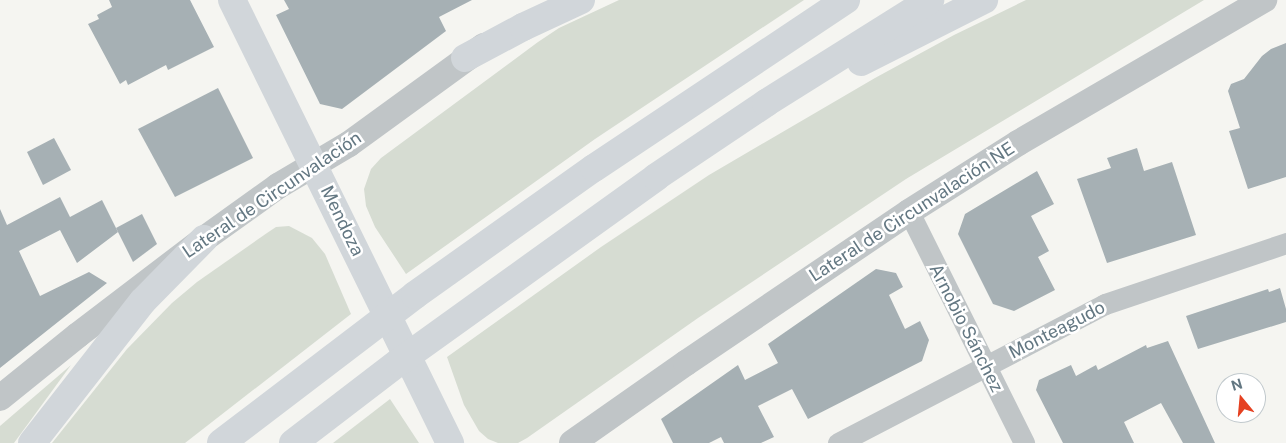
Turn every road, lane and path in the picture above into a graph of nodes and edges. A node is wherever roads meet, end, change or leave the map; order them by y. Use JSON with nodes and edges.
{"nodes":[{"id":1,"x":232,"y":0,"type":"edge"},
{"id":2,"x":550,"y":0,"type":"edge"},
{"id":3,"x":581,"y":0,"type":"edge"},
{"id":4,"x":846,"y":0,"type":"edge"},
{"id":5,"x":930,"y":0,"type":"edge"},
{"id":6,"x":984,"y":0,"type":"edge"},
{"id":7,"x":1264,"y":0,"type":"edge"},
{"id":8,"x":465,"y":58,"type":"junction"},
{"id":9,"x":711,"y":139,"type":"junction"},
{"id":10,"x":314,"y":165,"type":"junction"},
{"id":11,"x":909,"y":212,"type":"junction"},
{"id":12,"x":204,"y":239,"type":"junction"},
{"id":13,"x":1286,"y":243,"type":"edge"},
{"id":14,"x":986,"y":366,"type":"junction"},
{"id":15,"x":0,"y":398,"type":"edge"},
{"id":16,"x":446,"y":433,"type":"edge"},
{"id":17,"x":32,"y":443,"type":"edge"},
{"id":18,"x":221,"y":443,"type":"edge"},
{"id":19,"x":293,"y":443,"type":"edge"},
{"id":20,"x":572,"y":443,"type":"edge"},
{"id":21,"x":838,"y":443,"type":"edge"},
{"id":22,"x":1024,"y":443,"type":"edge"}],
"edges":[{"from":1,"to":10,"type":"main road","name":"Mendoza"},
{"from":2,"to":8,"type":"street","name":"Lateral de Circunvalación"},
{"from":3,"to":8,"type":"main road"},
{"from":4,"to":18,"type":"main road"},
{"from":5,"to":9,"type":"main road"},
{"from":6,"to":9,"type":"main road"},
{"from":7,"to":11,"type":"street","name":"Lateral de Circunvalación NE"},
{"from":8,"to":10,"type":"street","name":"Lateral de Circunvalación"},
{"from":9,"to":19,"type":"main road"},
{"from":10,"to":12,"type":"street","name":"Lateral de Circunvalación"},
{"from":10,"to":16,"type":"main road","name":"Mendoza"},
{"from":11,"to":14,"type":"street","name":"Arnobio Sánchez"},
{"from":11,"to":20,"type":"street","name":"Lateral de Circunvalación NE"},
{"from":12,"to":15,"type":"street","name":"Lateral de Circunvalación"},
{"from":12,"to":17,"type":"main road"},
{"from":13,"to":14,"type":"street","name":"Monteagudo"},
{"from":14,"to":21,"type":"street","name":"Monteagudo"},
{"from":14,"to":22,"type":"street","name":"Arnobio Sánchez"}]}
